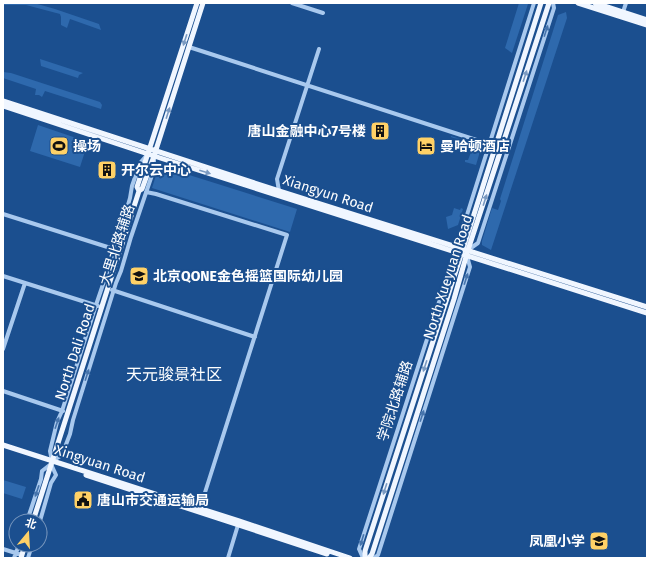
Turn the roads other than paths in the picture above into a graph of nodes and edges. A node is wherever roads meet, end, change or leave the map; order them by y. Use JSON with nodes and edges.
{"nodes":[{"id":1,"x":197,"y":3,"type":"edge"},
{"id":2,"x":203,"y":3,"type":"edge"},
{"id":3,"x":292,"y":3,"type":"edge"},
{"id":4,"x":534,"y":3,"type":"edge"},
{"id":5,"x":541,"y":3,"type":"edge"},
{"id":6,"x":549,"y":3,"type":"edge"},
{"id":7,"x":553,"y":3,"type":"edge"},
{"id":8,"x":578,"y":3,"type":"edge"},
{"id":9,"x":595,"y":3,"type":"edge"},
{"id":10,"x":626,"y":3,"type":"edge"},
{"id":11,"x":623,"y":12,"type":"junction"},
{"id":12,"x":323,"y":13,"type":"dead end"},
{"id":13,"x":647,"y":20,"type":"edge"},
{"id":14,"x":647,"y":25,"type":"edge"},
{"id":15,"x":189,"y":47,"type":"junction"},
{"id":16,"x":319,"y":49,"type":"dead end"},
{"id":17,"x":518,"y":52,"type":"junction"},
{"id":18,"x":523,"y":58,"type":"junction"},
{"id":19,"x":308,"y":86,"type":"junction"},
{"id":20,"x":3,"y":101,"type":"edge"},
{"id":21,"x":3,"y":106,"type":"edge"},
{"id":22,"x":496,"y":120,"type":"junction"},
{"id":23,"x":503,"y":122,"type":"junction"},
{"id":24,"x":510,"y":124,"type":"junction"},
{"id":25,"x":516,"y":126,"type":"junction"},
{"id":26,"x":489,"y":144,"type":"junction"},
{"id":27,"x":495,"y":146,"type":"junction"},
{"id":28,"x":156,"y":150,"type":"junction"},
{"id":29,"x":149,"y":151,"type":"junction"},
{"id":30,"x":154,"y":156,"type":"junction"},
{"id":31,"x":139,"y":191,"type":"junction"},
{"id":32,"x":279,"y":191,"type":"junction"},
{"id":33,"x":146,"y":192,"type":"junction"},
{"id":34,"x":3,"y":214,"type":"edge"},
{"id":35,"x":117,"y":250,"type":"junction"},
{"id":36,"x":465,"y":252,"type":"junction"},
{"id":37,"x":3,"y":276,"type":"edge"},
{"id":38,"x":25,"y":283,"type":"junction"},
{"id":39,"x":108,"y":289,"type":"junction"},
{"id":40,"x":114,"y":291,"type":"junction"},
{"id":41,"x":457,"y":300,"type":"junction"},
{"id":42,"x":96,"y":305,"type":"junction"},
{"id":43,"x":102,"y":308,"type":"junction"},
{"id":44,"x":647,"y":308,"type":"edge"},
{"id":45,"x":647,"y":313,"type":"edge"},
{"id":46,"x":254,"y":337,"type":"junction"},
{"id":47,"x":3,"y":349,"type":"edge"},
{"id":48,"x":3,"y":391,"type":"edge"},
{"id":49,"x":62,"y":411,"type":"junction"},
{"id":50,"x":68,"y":413,"type":"junction"},
{"id":51,"x":396,"y":434,"type":"junction"},
{"id":52,"x":403,"y":436,"type":"junction"},
{"id":53,"x":409,"y":438,"type":"junction"},
{"id":54,"x":415,"y":440,"type":"junction"},
{"id":55,"x":3,"y":445,"type":"edge"},
{"id":56,"x":3,"y":448,"type":"edge"},
{"id":57,"x":52,"y":462,"type":"junction"},
{"id":58,"x":375,"y":499,"type":"junction"},
{"id":59,"x":381,"y":502,"type":"junction"},
{"id":60,"x":388,"y":504,"type":"junction"},
{"id":61,"x":201,"y":505,"type":"dead end"},
{"id":62,"x":393,"y":506,"type":"junction"},
{"id":63,"x":30,"y":513,"type":"edge"},
{"id":64,"x":36,"y":513,"type":"edge"},
{"id":65,"x":42,"y":513,"type":"edge"},
{"id":66,"x":239,"y":523,"type":"junction"},
{"id":67,"x":16,"y":553,"type":"joint"},
{"id":68,"x":22,"y":556,"type":"edge"},
{"id":69,"x":14,"y":558,"type":"edge"},
{"id":70,"x":228,"y":558,"type":"edge"},
{"id":71,"x":339,"y":558,"type":"edge"},
{"id":72,"x":350,"y":558,"type":"edge"},
{"id":73,"x":364,"y":558,"type":"edge"},
{"id":74,"x":369,"y":558,"type":"edge"},
{"id":75,"x":374,"y":558,"type":"edge"}],
"edges":[{"from":1,"to":29,"type":"main road","name":"North Dali Road","one_way":true},
{"from":2,"to":15,"type":"main road","name":"North Dali Road"},
{"from":3,"to":12,"type":"street"},
{"from":4,"to":17,"type":"street"},
{"from":5,"to":18,"type":"main road","name":"North Xueyuan Road"},
{"from":24,"to":6,"type":"main road","name":"North Xueyuan Road","one_way":true},
{"from":25,"to":7,"type":"street","name":"学院北路辅路","one_way":true},
{"from":8,"to":14,"type":"main road"},
{"from":9,"to":11,"type":"main road"},
{"from":10,"to":11,"type":"street"},
{"from":11,"to":13,"type":"main road"},
{"from":15,"to":19,"type":"street"},
{"from":28,"to":15,"type":"main road","name":"North Dali Road","one_way":true},
{"from":16,"to":19,"type":"street"},
{"from":17,"to":18,"type":"street"},
{"from":17,"to":22,"type":"street"},
{"from":18,"to":23,"type":"main road","name":"North Xueyuan Road"},
{"from":19,"to":26,"type":"street"},
{"from":19,"to":32,"type":"street"},
{"from":20,"to":29,"type":"main road","name":"Xiangyun Road"},
{"from":21,"to":29,"type":"main road","name":"Xiangyun Road"},
{"from":22,"to":23,"type":"street"},
{"from":22,"to":26,"type":"street"},
{"from":23,"to":24,"type":"main road"},
{"from":23,"to":27,"type":"main road","name":"North Xueyuan Road"},
{"from":24,"to":25,"type":"street"},
{"from":36,"to":24,"type":"main road","name":"North Xueyuan Road","one_way":true},
{"from":25,"to":36,"type":"street","name":"学院北路辅路"},
{"from":26,"to":27,"type":"street"},
{"from":26,"to":36,"type":"street"},
{"from":27,"to":36,"type":"main road","name":"North Xueyuan Road"},
{"from":28,"to":29,"type":"main road","name":"Xiangyun Road"},
{"from":28,"to":30,"type":"main road","name":"North Dali Road"},
{"from":28,"to":32,"type":"main road","name":"Xiangyun Road"},
{"from":29,"to":30,"type":"main road","name":"Xiangyun Road"},
{"from":29,"to":31,"type":"main road","name":"North Dali Road"},
{"from":29,"to":35,"type":"street","name":"大里北路辅路"},
{"from":30,"to":31,"type":"main road","name":"North Dali Road"},
{"from":30,"to":33,"type":"street","name":"大里北路辅路"},
{"from":30,"to":36,"type":"main road","name":"Xiangyun Road","one_way":true},
{"from":31,"to":35,"type":"main road","name":"North Dali Road"},
{"from":32,"to":36,"type":"main road","name":"Xiangyun Road"},
{"from":33,"to":40,"type":"street","name":"大里北路辅路"},
{"from":33,"to":46,"type":"street"},
{"from":34,"to":35,"type":"street"},
{"from":35,"to":39,"type":"main road","name":"North Dali Road"},
{"from":35,"to":42,"type":"street","name":"大里北路辅路"},
{"from":41,"to":36,"type":"main road","name":"North Xueyuan Road","one_way":true},
{"from":36,"to":44,"type":"main road","name":"Xiangyun Road"},
{"from":36,"to":45,"type":"main road","name":"Xiangyun Road"},
{"from":36,"to":51,"type":"street","name":"学院北路辅路"},
{"from":36,"to":52,"type":"main road","name":"North Xueyuan Road","one_way":true},
{"from":37,"to":38,"type":"street"},
{"from":38,"to":42,"type":"street"},
{"from":38,"to":47,"type":"street"},
{"from":39,"to":40,"type":"street"},
{"from":39,"to":43,"type":"main road","name":"North Dali Road"},
{"from":40,"to":46,"type":"street"},
{"from":57,"to":40,"type":"street","name":"大里北路辅路","one_way":true},
{"from":41,"to":53,"type":"main road","name":"North Xueyuan Road"},
{"from":54,"to":41,"type":"street","one_way":true},
{"from":42,"to":43,"type":"street"},
{"from":42,"to":49,"type":"street","name":"大里北路辅路"},
{"from":43,"to":50,"type":"main road","name":"North Dali Road"},
{"from":46,"to":61,"type":"street"},
{"from":48,"to":49,"type":"street"},
{"from":49,"to":50,"type":"street"},
{"from":57,"to":49,"type":"street","name":"大里北路辅路","one_way":true},
{"from":50,"to":57,"type":"main road","name":"North Dali Road"},
{"from":51,"to":52,"type":"street"},
{"from":51,"to":58,"type":"street","name":"学院北路辅路"},
{"from":52,"to":53,"type":"main road"},
{"from":52,"to":59,"type":"main road","name":"North Xueyuan Road","one_way":true},
{"from":53,"to":54,"type":"street"},
{"from":53,"to":60,"type":"main road","name":"North Xueyuan Road"},
{"from":54,"to":62,"type":"street"},
{"from":55,"to":57,"type":"main road","name":"Xingyuan Road"},
{"from":56,"to":57,"type":"main road","name":"Xingyuan Road"},
{"from":57,"to":63,"type":"street","name":"大里北路辅路","one_way":true},
{"from":57,"to":64,"type":"main road","name":"North Dali Road"},
{"from":57,"to":65,"type":"street","name":"大里北路辅路"},
{"from":57,"to":66,"type":"main road","name":"Xingyuan Road"},
{"from":58,"to":59,"type":"street"},
{"from":58,"to":73,"type":"street","name":"学院北路辅路","one_way":true},
{"from":59,"to":73,"type":"main road","name":"North Xueyuan Road"},
{"from":60,"to":62,"type":"street"},
{"from":60,"to":74,"type":"main road","name":"North Xueyuan Road"},
{"from":62,"to":75,"type":"street"},
{"from":66,"to":70,"type":"street"},
{"from":66,"to":71,"type":"main road","name":"Xingyuan Road"},
{"from":66,"to":72,"type":"main road","name":"Xingyuan Road"},
{"from":67,"to":68,"type":"street"},
{"from":67,"to":69,"type":"street"}]}
